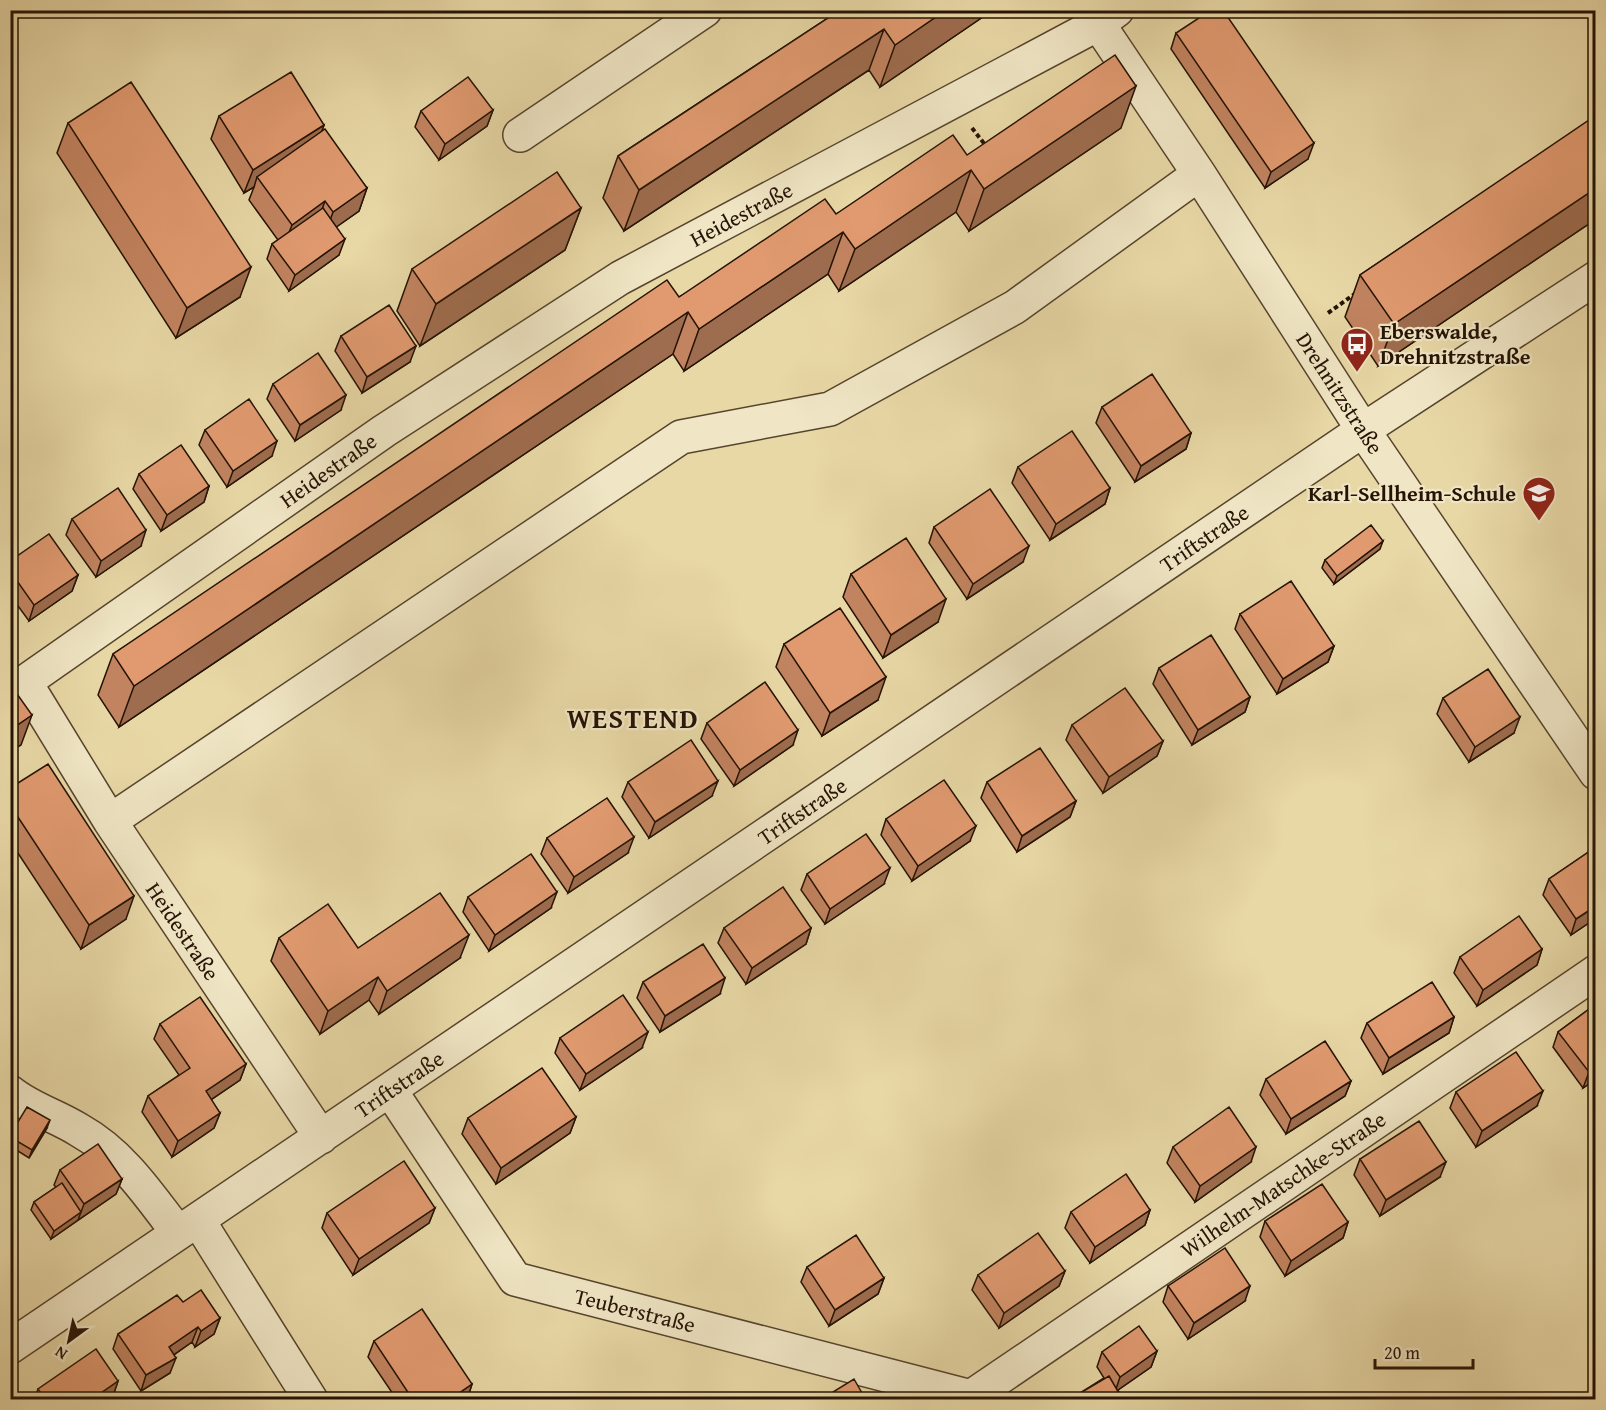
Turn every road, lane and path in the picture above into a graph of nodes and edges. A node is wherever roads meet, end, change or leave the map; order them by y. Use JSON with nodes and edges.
{"nodes":[{"id":1,"x":705,"y":10,"type":"edge"},
{"id":2,"x":1101,"y":15,"type":"edge"},
{"id":3,"x":520,"y":135,"type":"dead end"},
{"id":4,"x":1199,"y":174,"type":"junction"},
{"id":5,"x":1596,"y":278,"type":"edge"},
{"id":6,"x":1359,"y":291,"type":"dead end"},
{"id":7,"x":1300,"y":332,"type":"junction"},
{"id":8,"x":1363,"y":430,"type":"junction"},
{"id":9,"x":1596,"y":773,"type":"edge"},
{"id":10,"x":110,"y":821,"type":"junction"},
{"id":11,"x":1596,"y":972,"type":"edge"},
{"id":12,"x":390,"y":1090,"type":"junction"},
{"id":13,"x":10,"y":1092,"type":"edge"},
{"id":14,"x":321,"y":1137,"type":"junction"},
{"id":15,"x":188,"y":1226,"type":"junction"},
{"id":16,"x":10,"y":1347,"type":"edge"},
{"id":17,"x":972,"y":1398,"type":"edge"},
{"id":18,"x":311,"y":1400,"type":"edge"}],
"edges":[{"from":1,"to":3,"type":"street"},
{"from":2,"to":4,"type":"street","name":"Drehnitzstraße"},
{"from":2,"to":10,"type":"street","name":"Heidestraße"},
{"from":4,"to":7,"type":"street","name":"Drehnitzstraße"},
{"from":4,"to":10,"type":"street"},
{"from":5,"to":8,"type":"street","name":"Triftstraße"},
{"from":6,"to":7,"type":"path"},
{"from":7,"to":8,"type":"street","name":"Drehnitzstraße"},
{"from":8,"to":9,"type":"street","name":"Drehnitzstraße"},
{"from":8,"to":12,"type":"street","name":"Triftstraße"},
{"from":10,"to":14,"type":"street","name":"Heidestraße"},
{"from":11,"to":17,"type":"street","name":"Wilhelm-Matschke-Straße"},
{"from":12,"to":14,"type":"street","name":"Triftstraße"},
{"from":12,"to":17,"type":"street","name":"Teuberstraße"},
{"from":13,"to":15,"type":"street"},
{"from":14,"to":15,"type":"street","name":"Triftstraße"},
{"from":15,"to":16,"type":"street","name":"Triftstraße"},
{"from":15,"to":18,"type":"street"}]}
